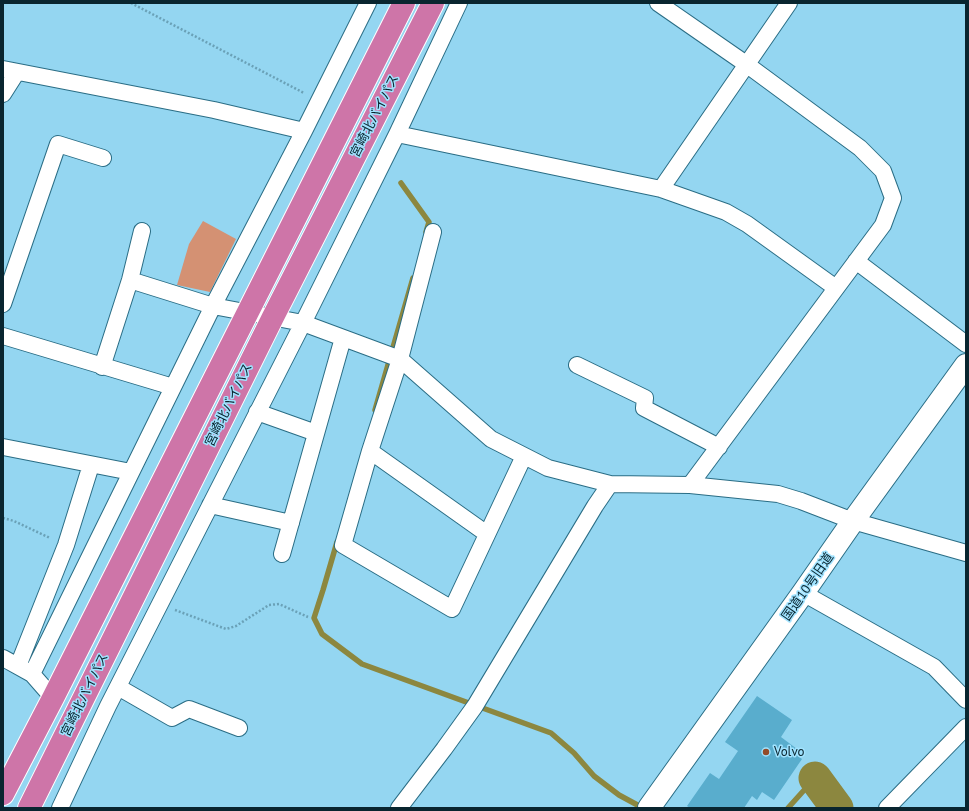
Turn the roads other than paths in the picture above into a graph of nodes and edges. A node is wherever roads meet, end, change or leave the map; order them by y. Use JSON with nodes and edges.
{"nodes":[{"id":1,"x":368,"y":3,"type":"edge"},
{"id":2,"x":404,"y":3,"type":"edge"},
{"id":3,"x":433,"y":3,"type":"edge"},
{"id":4,"x":459,"y":3,"type":"edge"},
{"id":5,"x":658,"y":3,"type":"edge"},
{"id":6,"x":789,"y":3,"type":"edge"},
{"id":7,"x":746,"y":64,"type":"junction"},
{"id":8,"x":10,"y":71,"type":"edge"},
{"id":9,"x":3,"y":94,"type":"edge"},
{"id":10,"x":304,"y":130,"type":"junction"},
{"id":11,"x":396,"y":134,"type":"junction"},
{"id":12,"x":103,"y":158,"type":"dead end"},
{"id":13,"x":661,"y":189,"type":"junction"},
{"id":14,"x":142,"y":231,"type":"dead end"},
{"id":15,"x":433,"y":232,"type":"dead end"},
{"id":16,"x":856,"y":261,"type":"junction"},
{"id":17,"x":130,"y":280,"type":"junction"},
{"id":18,"x":836,"y":288,"type":"junction"},
{"id":19,"x":3,"y":304,"type":"edge"},
{"id":20,"x":213,"y":306,"type":"junction"},
{"id":21,"x":247,"y":312,"type":"junction"},
{"id":22,"x":272,"y":317,"type":"junction"},
{"id":23,"x":303,"y":323,"type":"junction"},
{"id":24,"x":3,"y":336,"type":"edge"},
{"id":25,"x":343,"y":338,"type":"junction"},
{"id":26,"x":966,"y":344,"type":"edge"},
{"id":27,"x":393,"y":356,"type":"junction"},
{"id":28,"x":577,"y":365,"type":"dead end"},
{"id":29,"x":966,"y":365,"type":"edge"},
{"id":30,"x":102,"y":367,"type":"junction"},
{"id":31,"x":173,"y":387,"type":"junction"},
{"id":32,"x":257,"y":412,"type":"junction"},
{"id":33,"x":316,"y":433,"type":"junction"},
{"id":34,"x":719,"y":446,"type":"junction"},
{"id":35,"x":3,"y":447,"type":"edge"},
{"id":36,"x":370,"y":451,"type":"junction"},
{"id":37,"x":524,"y":456,"type":"junction"},
{"id":38,"x":91,"y":464,"type":"junction"},
{"id":39,"x":131,"y":472,"type":"junction"},
{"id":40,"x":610,"y":484,"type":"junction"},
{"id":41,"x":690,"y":485,"type":"junction"},
{"id":42,"x":210,"y":505,"type":"junction"},
{"id":43,"x":853,"y":521,"type":"junction"},
{"id":44,"x":291,"y":523,"type":"junction"},
{"id":45,"x":487,"y":534,"type":"junction"},
{"id":46,"x":966,"y":553,"type":"edge"},
{"id":47,"x":282,"y":554,"type":"dead end"},
{"id":48,"x":803,"y":593,"type":"junction"},
{"id":49,"x":3,"y":658,"type":"edge"},
{"id":50,"x":25,"y":670,"type":"junction"},
{"id":51,"x":118,"y":687,"type":"junction"},
{"id":52,"x":53,"y":698,"type":"junction"},
{"id":53,"x":966,"y":700,"type":"edge"},
{"id":54,"x":966,"y":727,"type":"edge"},
{"id":55,"x":239,"y":728,"type":"dead end"},
{"id":56,"x":3,"y":794,"type":"edge"},
{"id":57,"x":654,"y":802,"type":"edge"},
{"id":58,"x":29,"y":808,"type":"edge"},
{"id":59,"x":60,"y":808,"type":"edge"},
{"id":60,"x":399,"y":808,"type":"edge"},
{"id":61,"x":887,"y":808,"type":"edge"}],
"edges":[{"from":1,"to":10,"type":"street"},
{"from":2,"to":21,"type":"highway","name":"宮崎北バイパス"},
{"from":3,"to":22,"type":"highway","name":"宮崎北バイパス"},
{"from":4,"to":11,"type":"street"},
{"from":5,"to":7,"type":"street"},
{"from":6,"to":7,"type":"street"},
{"from":7,"to":13,"type":"street"},
{"from":7,"to":16,"type":"street"},
{"from":8,"to":9,"type":"street"},
{"from":8,"to":10,"type":"street"},
{"from":10,"to":20,"type":"street"},
{"from":11,"to":13,"type":"street"},
{"from":11,"to":23,"type":"street"},
{"from":12,"to":19,"type":"street"},
{"from":13,"to":18,"type":"street"},
{"from":14,"to":17,"type":"street"},
{"from":15,"to":27,"type":"street"},
{"from":16,"to":18,"type":"street"},
{"from":16,"to":26,"type":"street"},
{"from":17,"to":20,"type":"street"},
{"from":17,"to":30,"type":"street"},
{"from":18,"to":34,"type":"street"},
{"from":20,"to":21,"type":"street"},
{"from":20,"to":31,"type":"street"},
{"from":21,"to":22,"type":"street"},
{"from":21,"to":52,"type":"highway","name":"宮崎北バイパス"},
{"from":22,"to":23,"type":"street"},
{"from":22,"to":58,"type":"highway","name":"宮崎北バイパス"},
{"from":23,"to":25,"type":"street"},
{"from":23,"to":32,"type":"street"},
{"from":24,"to":30,"type":"street"},
{"from":25,"to":27,"type":"street"},
{"from":25,"to":33,"type":"street"},
{"from":27,"to":36,"type":"street"},
{"from":27,"to":37,"type":"street"},
{"from":28,"to":34,"type":"street"},
{"from":29,"to":43,"type":"street","name":"国道10号旧道"},
{"from":30,"to":31,"type":"street"},
{"from":31,"to":39,"type":"street"},
{"from":32,"to":33,"type":"street"},
{"from":32,"to":42,"type":"street"},
{"from":33,"to":44,"type":"street"},
{"from":34,"to":41,"type":"street"},
{"from":35,"to":38,"type":"street"},
{"from":36,"to":45,"type":"street"},
{"from":36,"to":45,"type":"street"},
{"from":37,"to":40,"type":"street"},
{"from":37,"to":45,"type":"street"},
{"from":38,"to":39,"type":"street"},
{"from":38,"to":50,"type":"street"},
{"from":39,"to":50,"type":"street"},
{"from":40,"to":41,"type":"street"},
{"from":40,"to":60,"type":"street"},
{"from":41,"to":43,"type":"street"},
{"from":42,"to":44,"type":"street"},
{"from":42,"to":51,"type":"street"},
{"from":43,"to":46,"type":"street"},
{"from":43,"to":48,"type":"street","name":"国道10号旧道"},
{"from":44,"to":47,"type":"street"},
{"from":48,"to":53,"type":"street"},
{"from":48,"to":57,"type":"street","name":"国道10号旧道"},
{"from":49,"to":50,"type":"street"},
{"from":50,"to":52,"type":"street"},
{"from":51,"to":55,"type":"street"},
{"from":51,"to":59,"type":"street"},
{"from":52,"to":56,"type":"highway","name":"宮崎北バイパス"},
{"from":54,"to":61,"type":"street"}]}
